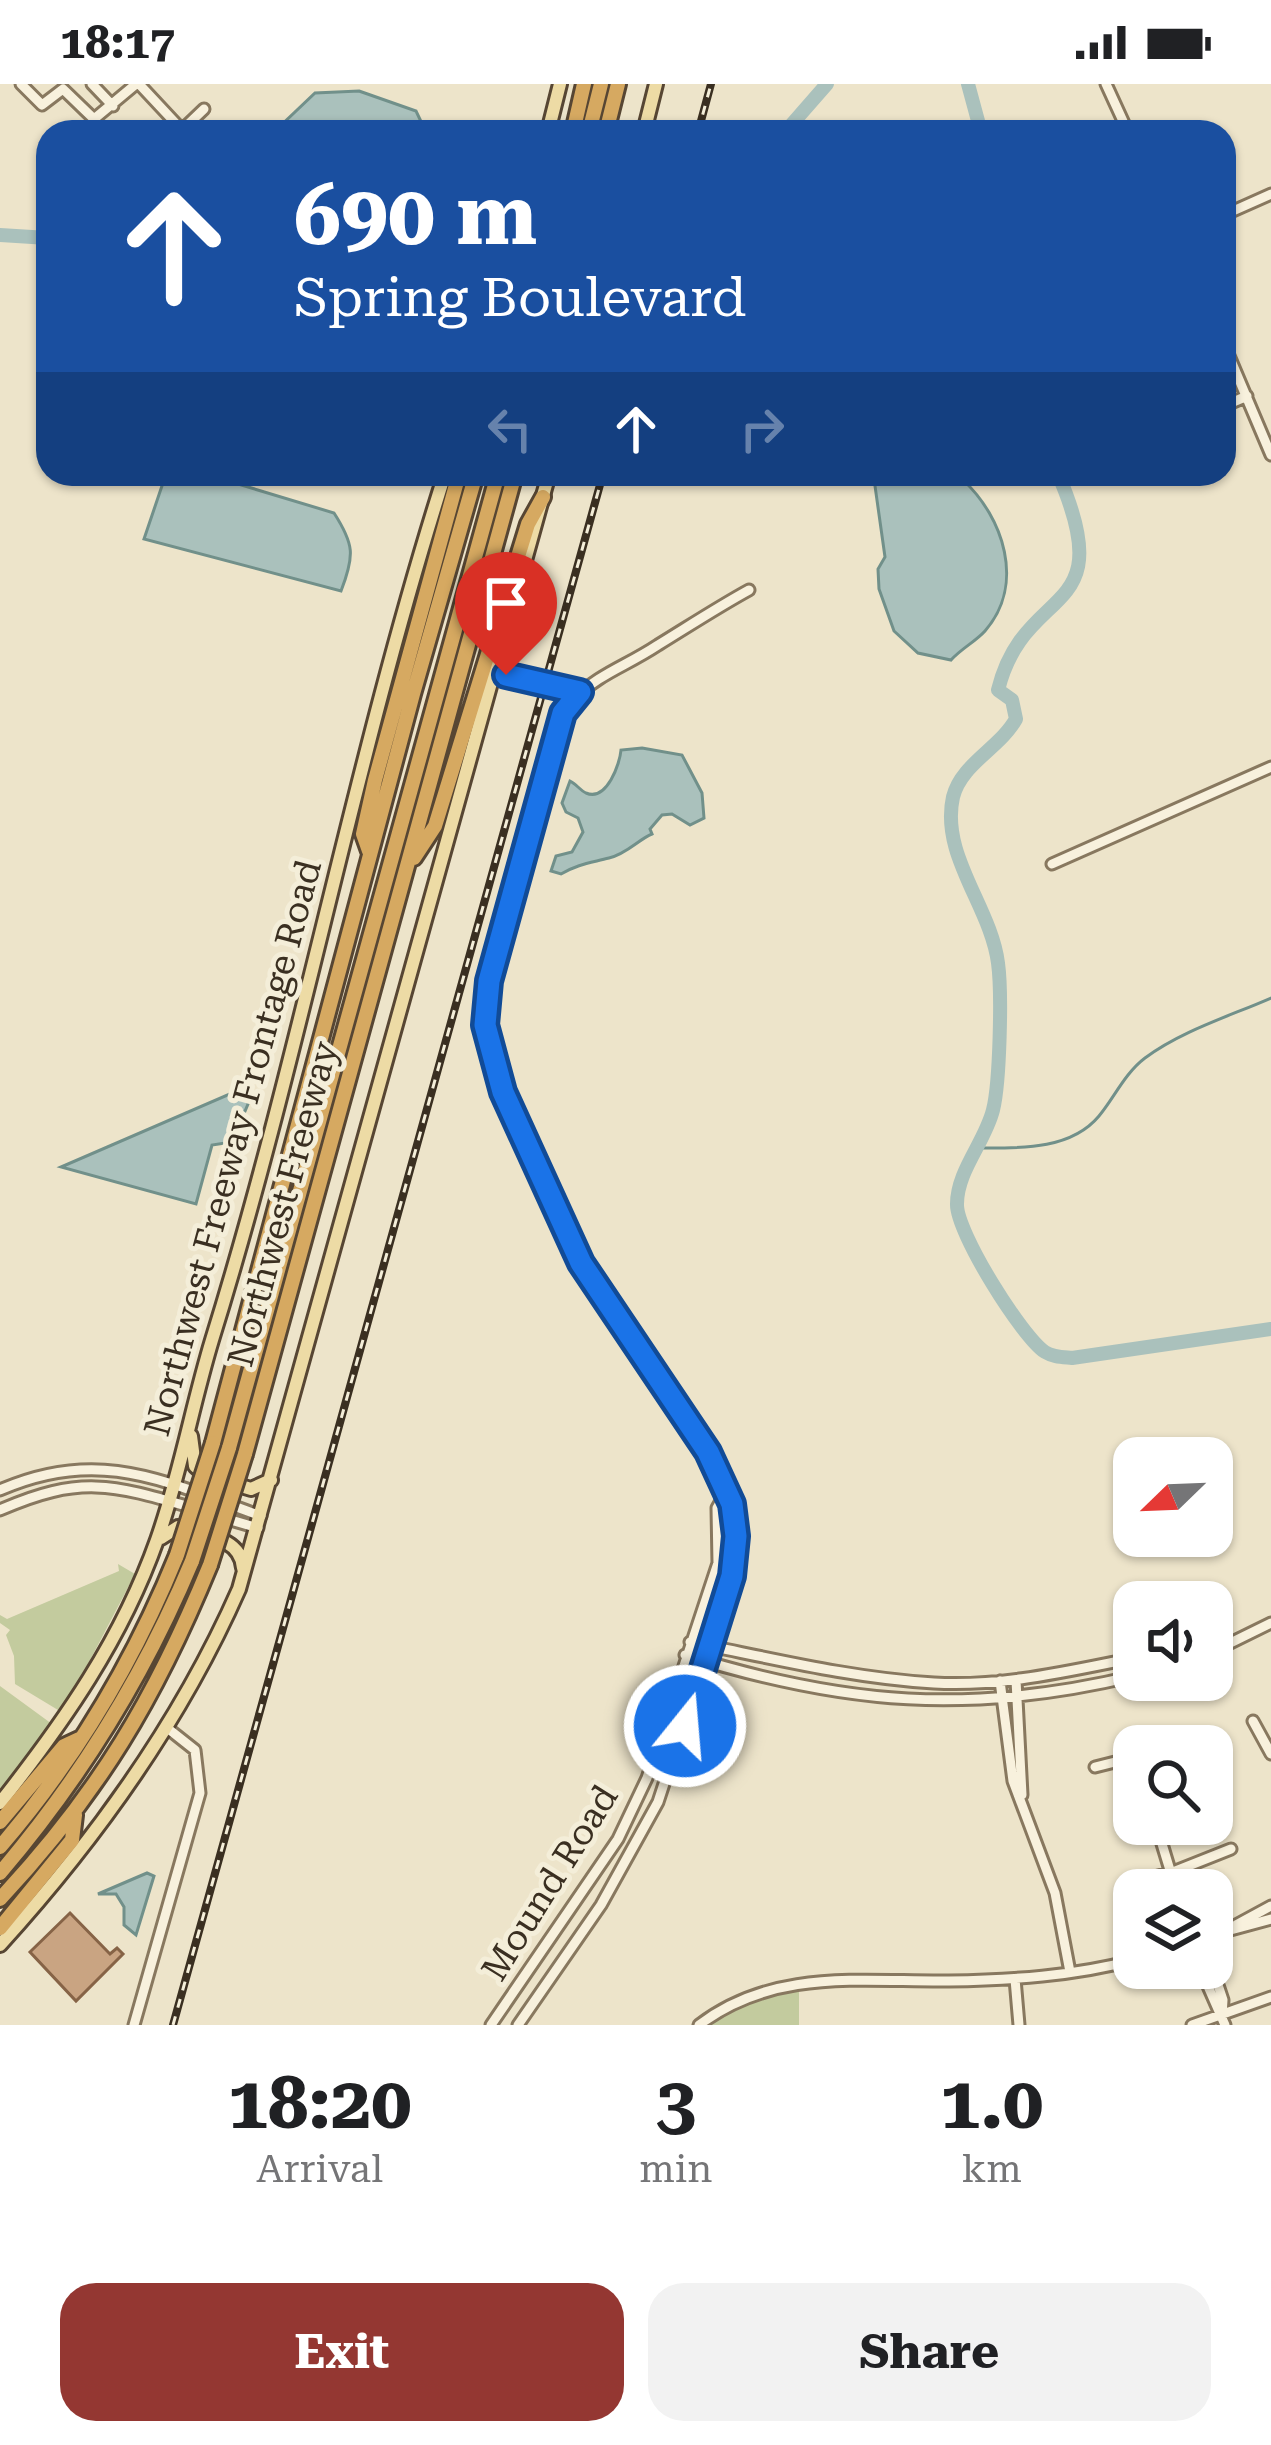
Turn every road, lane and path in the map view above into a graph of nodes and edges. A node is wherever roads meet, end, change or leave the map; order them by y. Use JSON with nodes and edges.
{"nodes":[{"id":1,"x":21,"y":84,"type":"edge"},
{"id":2,"x":92,"y":84,"type":"edge"},
{"id":3,"x":137,"y":84,"type":"edge"},
{"id":4,"x":560,"y":84,"type":"edge"},
{"id":5,"x":584,"y":84,"type":"edge"},
{"id":6,"x":601,"y":84,"type":"edge"},
{"id":7,"x":618,"y":84,"type":"edge"},
{"id":8,"x":656,"y":84,"type":"edge"},
{"id":9,"x":1106,"y":84,"type":"edge"},
{"id":10,"x":59,"y":87,"type":"edge"},
{"id":11,"x":112,"y":106,"type":"junction"},
{"id":12,"x":204,"y":109,"type":"dead end"},
{"id":13,"x":170,"y":120,"type":"edge"},
{"id":14,"x":192,"y":120,"type":"edge"},
{"id":15,"x":551,"y":120,"type":"edge"},
{"id":16,"x":575,"y":120,"type":"edge"},
{"id":17,"x":592,"y":120,"type":"edge"},
{"id":18,"x":609,"y":120,"type":"edge"},
{"id":19,"x":647,"y":120,"type":"edge"},
{"id":20,"x":1122,"y":120,"type":"edge"},
{"id":21,"x":1271,"y":194,"type":"edge"},
{"id":22,"x":1236,"y":210,"type":"edge"},
{"id":23,"x":1236,"y":371,"type":"edge"},
{"id":24,"x":1247,"y":396,"type":"junction"},
{"id":25,"x":1236,"y":401,"type":"edge"},
{"id":26,"x":1271,"y":454,"type":"edge"},
{"id":27,"x":441,"y":486,"type":"edge"},
{"id":28,"x":456,"y":486,"type":"edge"},
{"id":29,"x":473,"y":486,"type":"edge"},
{"id":30,"x":495,"y":486,"type":"edge"},
{"id":31,"x":512,"y":486,"type":"edge"},
{"id":32,"x":546,"y":486,"type":"edge"},
{"id":33,"x":543,"y":497,"type":"junction"},
{"id":34,"x":749,"y":590,"type":"dead end"},
{"id":35,"x":492,"y":670,"type":"junction"},
{"id":36,"x":580,"y":692,"type":"junction"},
{"id":37,"x":1271,"y":767,"type":"edge"},
{"id":38,"x":370,"y":853,"type":"junction"},
{"id":39,"x":1052,"y":864,"type":"dead end"},
{"id":40,"x":407,"y":867,"type":"junction"},
{"id":41,"x":190,"y":1429,"type":"junction"},
{"id":42,"x":25,"y":1479,"type":"junction"},
{"id":43,"x":271,"y":1480,"type":"junction"},
{"id":44,"x":175,"y":1486,"type":"junction"},
{"id":45,"x":0,"y":1490,"type":"edge"},
{"id":46,"x":725,"y":1493,"type":"junction"},
{"id":47,"x":32,"y":1496,"type":"junction"},
{"id":48,"x":170,"y":1501,"type":"junction"},
{"id":49,"x":0,"y":1510,"type":"edge"},
{"id":50,"x":260,"y":1522,"type":"junction"},
{"id":51,"x":156,"y":1544,"type":"junction"},
{"id":52,"x":243,"y":1575,"type":"junction"},
{"id":53,"x":1271,"y":1623,"type":"edge"},
{"id":54,"x":690,"y":1642,"type":"junction"},
{"id":55,"x":1233,"y":1643,"type":"edge"},
{"id":56,"x":710,"y":1646,"type":"junction"},
{"id":57,"x":685,"y":1655,"type":"junction"},
{"id":58,"x":705,"y":1662,"type":"junction"},
{"id":59,"x":1113,"y":1662,"type":"edge"},
{"id":60,"x":1016,"y":1680,"type":"junction"},
{"id":61,"x":1113,"y":1680,"type":"edge"},
{"id":62,"x":1000,"y":1682,"type":"junction"},
{"id":63,"x":1018,"y":1700,"type":"junction"},
{"id":64,"x":1002,"y":1701,"type":"junction"},
{"id":65,"x":1253,"y":1721,"type":"dead end"},
{"id":66,"x":166,"y":1727,"type":"junction"},
{"id":67,"x":83,"y":1737,"type":"junction"},
{"id":68,"x":1271,"y":1754,"type":"edge"},
{"id":69,"x":1113,"y":1762,"type":"edge"},
{"id":70,"x":1095,"y":1767,"type":"dead end"},
{"id":71,"x":1022,"y":1800,"type":"junction"},
{"id":72,"x":0,"y":1803,"type":"edge"},
{"id":73,"x":76,"y":1810,"type":"junction"},
{"id":74,"x":0,"y":1822,"type":"edge"},
{"id":75,"x":0,"y":1847,"type":"edge"},
{"id":76,"x":1231,"y":1849,"type":"dead end"},
{"id":77,"x":1183,"y":1869,"type":"edge"},
{"id":78,"x":0,"y":1873,"type":"edge"},
{"id":79,"x":0,"y":1899,"type":"edge"},
{"id":80,"x":1271,"y":1906,"type":"edge"},
{"id":81,"x":1271,"y":1919,"type":"edge"},
{"id":82,"x":1233,"y":1926,"type":"edge"},
{"id":83,"x":0,"y":1928,"type":"edge"},
{"id":84,"x":1233,"y":1928,"type":"edge"},
{"id":85,"x":0,"y":1945,"type":"edge"},
{"id":86,"x":1113,"y":1964,"type":"edge"},
{"id":87,"x":1070,"y":1972,"type":"junction"},
{"id":88,"x":1015,"y":1979,"type":"junction"},
{"id":89,"x":1207,"y":1989,"type":"edge"},
{"id":90,"x":1219,"y":1989,"type":"edge"},
{"id":91,"x":1271,"y":1997,"type":"edge"},
{"id":92,"x":1223,"y":2020,"type":"edge"},
{"id":93,"x":134,"y":2025,"type":"edge"},
{"id":94,"x":491,"y":2025,"type":"edge"},
{"id":95,"x":518,"y":2025,"type":"edge"},
{"id":96,"x":699,"y":2025,"type":"edge"},
{"id":97,"x":1019,"y":2025,"type":"edge"},
{"id":98,"x":1192,"y":2025,"type":"edge"}],
"edges":[{"from":1,"to":10,"type":"street"},
{"from":2,"to":11,"type":"street"},
{"from":3,"to":11,"type":"street"},
{"from":3,"to":13,"type":"street"},
{"from":4,"to":15,"type":"main road"},
{"from":5,"to":16,"type":"highway"},
{"from":6,"to":17,"type":"highway"},
{"from":7,"to":18,"type":"highway"},
{"from":8,"to":19,"type":"main road"},
{"from":9,"to":20,"type":"street"},
{"from":10,"to":11,"type":"street"},
{"from":12,"to":14,"type":"street"},
{"from":21,"to":22,"type":"street"},
{"from":23,"to":24,"type":"street"},
{"from":24,"to":25,"type":"street"},
{"from":24,"to":26,"type":"street"},
{"from":27,"to":41,"type":"main road","name":"Northwest Freeway Frontage Road"},
{"from":28,"to":38,"type":"highway"},
{"from":29,"to":38,"type":"highway","name":"Northwest Freeway"},
{"from":30,"to":78,"type":"highway","bridge":true},
{"from":31,"to":40,"type":"highway","name":"Northwest Freeway"},
{"from":32,"to":33,"type":"main road"},
{"from":33,"to":35,"type":"main road"},
{"from":33,"to":40,"type":"highway"},
{"from":34,"to":36,"type":"street"},
{"from":35,"to":36,"type":"street"},
{"from":35,"to":43,"type":"main road"},
{"from":36,"to":46,"type":"street","name":"Mound Road"},
{"from":37,"to":39,"type":"street"},
{"from":38,"to":67,"type":"highway","name":"Northwest Freeway","bridge":true},
{"from":40,"to":73,"type":"highway","name":"Northwest Freeway","bridge":true},
{"from":41,"to":43,"type":"main road"},
{"from":41,"to":44,"type":"main road","name":"Northwest Freeway Frontage Road"},
{"from":42,"to":44,"type":"street"},
{"from":42,"to":45,"type":"street"},
{"from":42,"to":47,"type":"street"},
{"from":43,"to":50,"type":"main road"},
{"from":44,"to":48,"type":"main road","name":"Northwest Freeway Frontage Road"},
{"from":44,"to":50,"type":"street"},
{"from":46,"to":54,"type":"street","name":"Mound Road"},
{"from":46,"to":56,"type":"street","name":"Mound Road"},
{"from":47,"to":48,"type":"street"},
{"from":47,"to":49,"type":"street"},
{"from":48,"to":50,"type":"street"},
{"from":48,"to":51,"type":"main road","name":"Northwest Freeway Frontage Road"},
{"from":50,"to":52,"type":"main road"},
{"from":51,"to":52,"type":"main road"},
{"from":51,"to":72,"type":"main road","name":"Northwest Freeway Frontage Road"},
{"from":52,"to":66,"type":"main road"},
{"from":53,"to":55,"type":"street"},
{"from":54,"to":56,"type":"street"},
{"from":54,"to":57,"type":"street","name":"Mound Road"},
{"from":56,"to":58,"type":"street","name":"Mound Road"},
{"from":56,"to":62,"type":"street"},
{"from":57,"to":58,"type":"street"},
{"from":57,"to":94,"type":"street","name":"Mound Road"},
{"from":58,"to":64,"type":"street"},
{"from":58,"to":95,"type":"street","name":"Mound Road"},
{"from":59,"to":60,"type":"street"},
{"from":60,"to":62,"type":"street"},
{"from":60,"to":63,"type":"street"},
{"from":61,"to":63,"type":"street"},
{"from":62,"to":64,"type":"street"},
{"from":63,"to":64,"type":"street"},
{"from":63,"to":71,"type":"street"},
{"from":64,"to":71,"type":"street"},
{"from":65,"to":68,"type":"street"},
{"from":66,"to":85,"type":"main road"},
{"from":66,"to":93,"type":"street"},
{"from":67,"to":74,"type":"highway"},
{"from":67,"to":75,"type":"highway","name":"Northwest Freeway"},
{"from":69,"to":70,"type":"street"},
{"from":71,"to":87,"type":"street"},
{"from":73,"to":79,"type":"highway","name":"Northwest Freeway"},
{"from":73,"to":83,"type":"highway"},
{"from":76,"to":77,"type":"street"},
{"from":80,"to":82,"type":"street"},
{"from":81,"to":84,"type":"street"},
{"from":86,"to":87,"type":"street"},
{"from":87,"to":88,"type":"street"},
{"from":88,"to":96,"type":"street"},
{"from":88,"to":97,"type":"street"},
{"from":89,"to":92,"type":"street"},
{"from":90,"to":92,"type":"street"},
{"from":91,"to":92,"type":"street"},
{"from":92,"to":98,"type":"street"}]}
